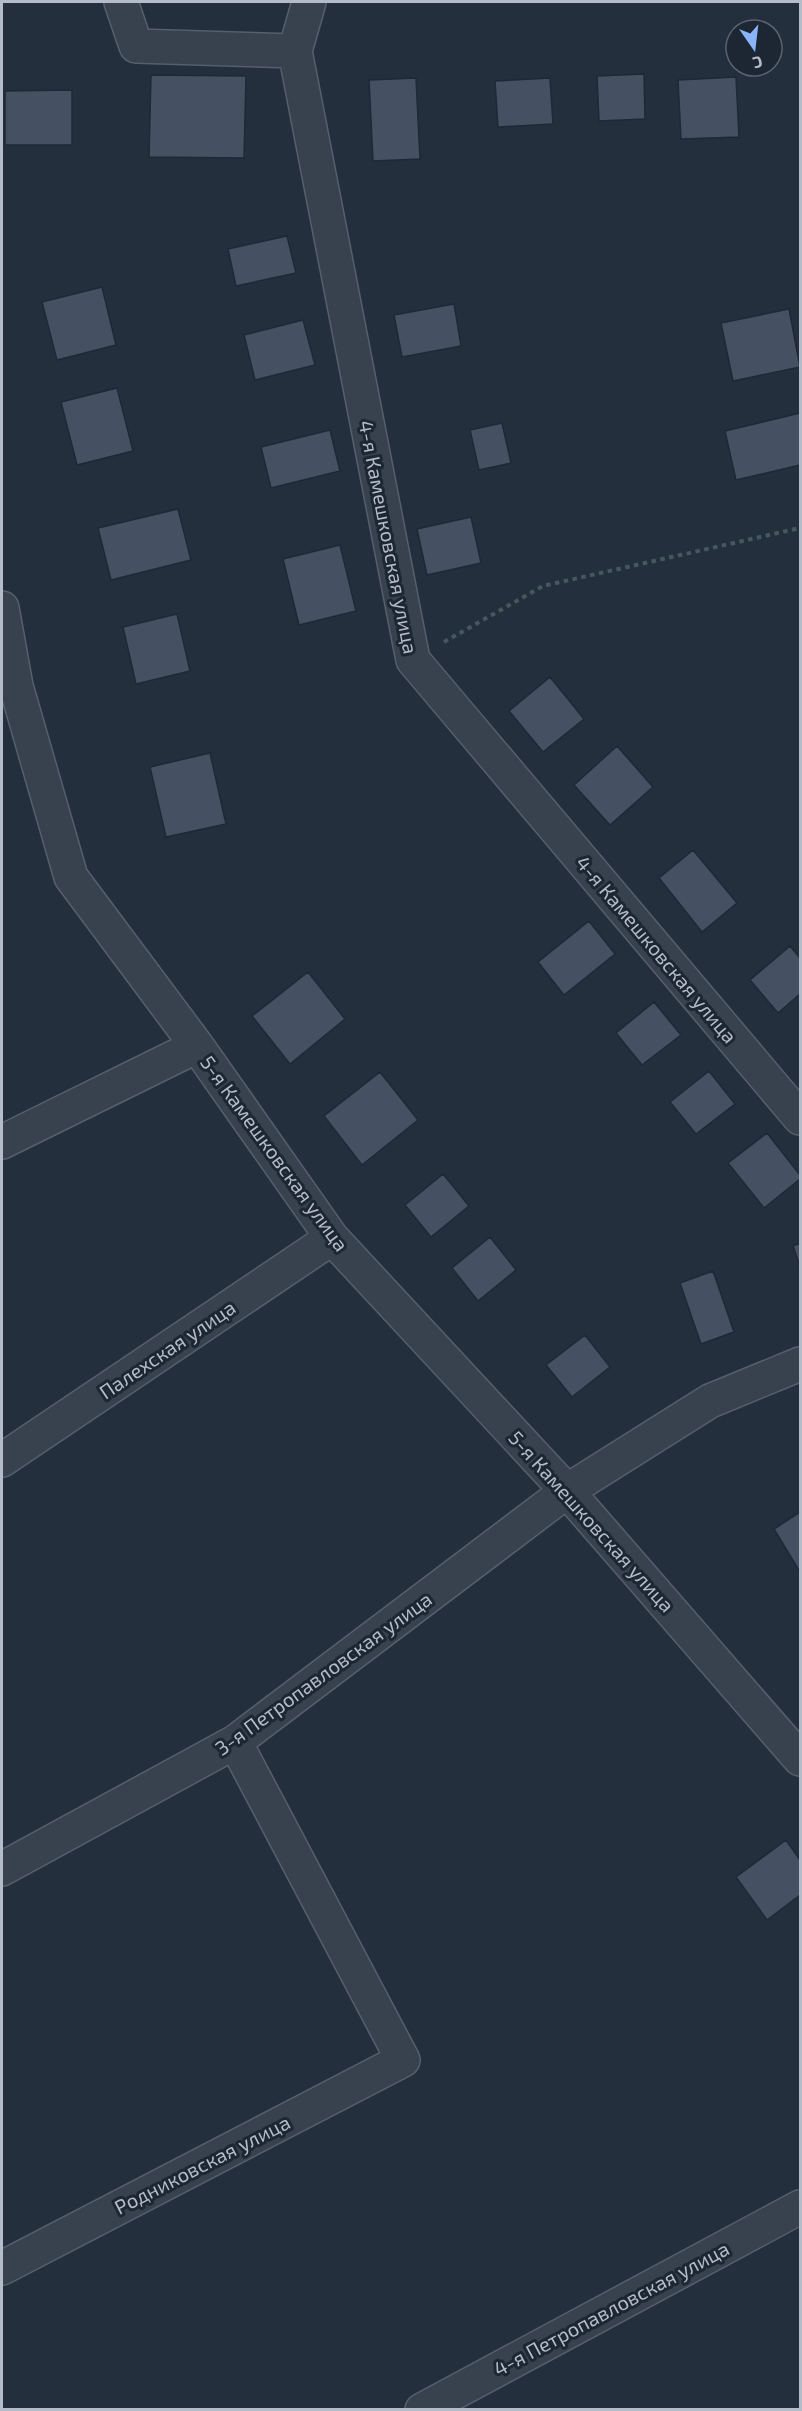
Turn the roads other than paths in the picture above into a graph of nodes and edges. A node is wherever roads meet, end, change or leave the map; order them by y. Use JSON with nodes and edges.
{"nodes":[{"id":1,"x":121,"y":2,"type":"edge"},
{"id":2,"x":309,"y":2,"type":"edge"},
{"id":3,"x":295,"y":51,"type":"junction"},
{"id":4,"x":2,"y":608,"type":"edge"},
{"id":5,"x":9,"y":691,"type":"edge"},
{"id":6,"x":198,"y":1046,"type":"junction"},
{"id":7,"x":801,"y":1118,"type":"edge"},
{"id":8,"x":2,"y":1142,"type":"edge"},
{"id":9,"x":332,"y":1238,"type":"junction"},
{"id":10,"x":801,"y":1364,"type":"edge"},
{"id":11,"x":2,"y":1460,"type":"edge"},
{"id":12,"x":567,"y":1491,"type":"junction"},
{"id":13,"x":235,"y":1742,"type":"junction"},
{"id":14,"x":801,"y":1759,"type":"edge"},
{"id":15,"x":2,"y":1869,"type":"edge"},
{"id":16,"x":801,"y":2207,"type":"edge"},
{"id":17,"x":2,"y":2268,"type":"edge"},
{"id":18,"x":422,"y":2409,"type":"edge"}],
"edges":[{"from":1,"to":3,"type":"street"},
{"from":2,"to":3,"type":"street","name":"4-я Камешковская улица"},
{"from":3,"to":7,"type":"street","name":"4-я Камешковская улица"},
{"from":4,"to":5,"type":"street","name":"5-я Камешковская улица"},
{"from":5,"to":6,"type":"street","name":"5-я Камешковская улица"},
{"from":6,"to":8,"type":"street"},
{"from":6,"to":9,"type":"street","name":"5-я Камешковская улица"},
{"from":9,"to":11,"type":"street","name":"Палехская улица"},
{"from":9,"to":12,"type":"street","name":"5-я Камешковская улица"},
{"from":10,"to":12,"type":"street","name":"3-я Петропавловская улица"},
{"from":12,"to":13,"type":"street","name":"3-я Петропавловская улица"},
{"from":12,"to":14,"type":"street","name":"5-я Камешковская улица"},
{"from":13,"to":15,"type":"street","name":"3-я Петропавловская улица"},
{"from":13,"to":17,"type":"street","name":"Родниковская улица"},
{"from":16,"to":18,"type":"street","name":"4-я Петропавловская улица"}]}
